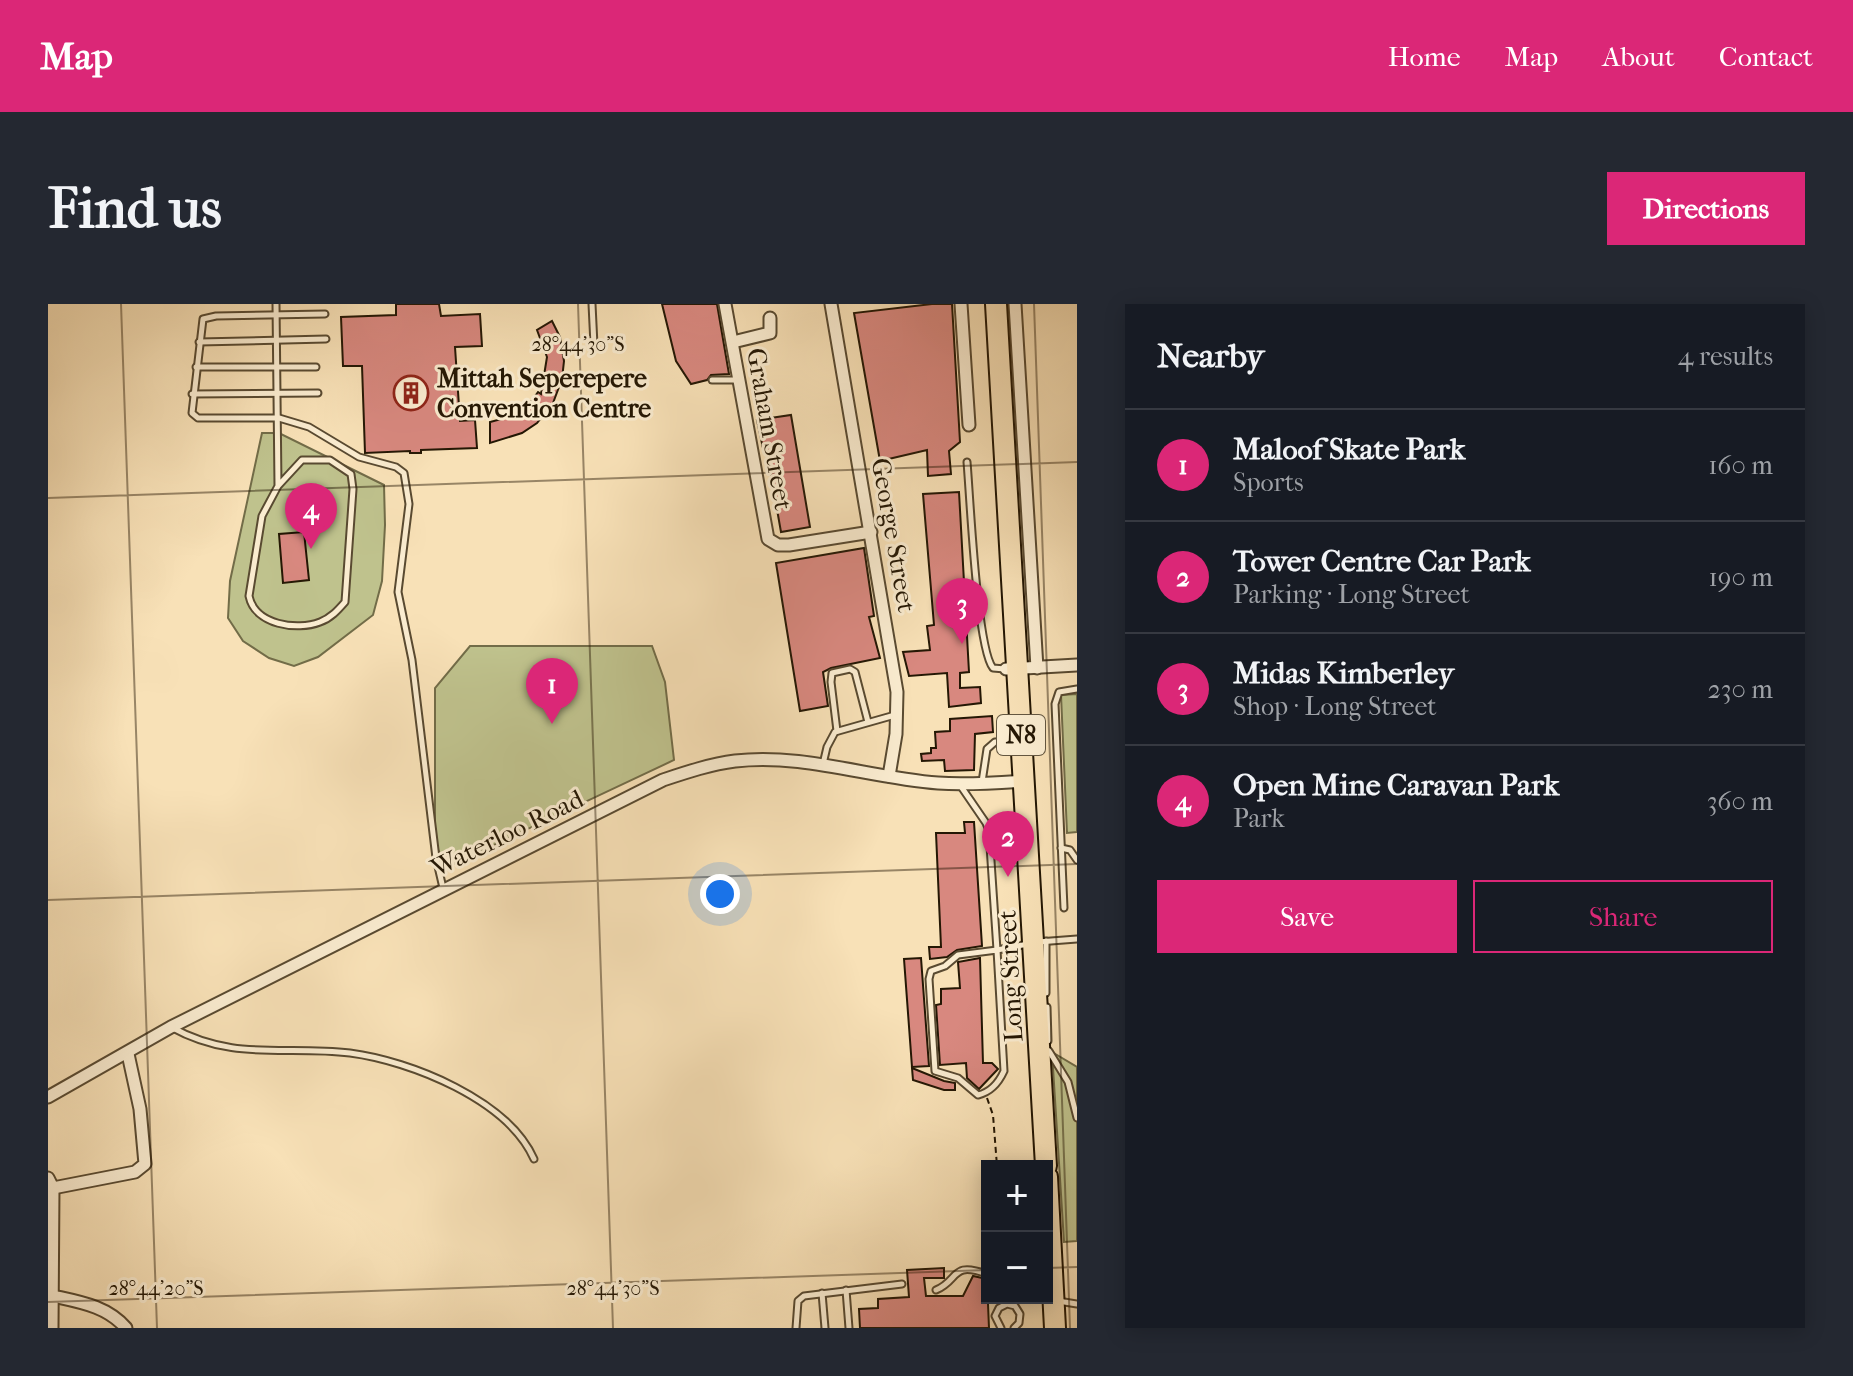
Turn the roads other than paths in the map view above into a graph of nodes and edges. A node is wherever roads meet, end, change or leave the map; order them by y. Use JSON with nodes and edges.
{"nodes":[{"id":1,"x":276,"y":304,"type":"edge"},
{"id":2,"x":592,"y":304,"type":"edge"},
{"id":3,"x":725,"y":304,"type":"edge"},
{"id":4,"x":831,"y":304,"type":"edge"},
{"id":5,"x":961,"y":304,"type":"edge"},
{"id":6,"x":984,"y":304,"type":"edge"},
{"id":7,"x":996,"y":304,"type":"edge"},
{"id":8,"x":1015,"y":304,"type":"edge"},
{"id":9,"x":325,"y":314,"type":"dead end"},
{"id":10,"x":276,"y":315,"type":"junction"},
{"id":11,"x":770,"y":318,"type":"dead end"},
{"id":12,"x":326,"y":339,"type":"dead end"},
{"id":13,"x":277,"y":340,"type":"junction"},
{"id":14,"x":199,"y":342,"type":"junction"},
{"id":15,"x":733,"y":342,"type":"junction"},
{"id":16,"x":594,"y":345,"type":"dead end"},
{"id":17,"x":278,"y":366,"type":"junction"},
{"id":18,"x":196,"y":367,"type":"junction"},
{"id":19,"x":316,"y":367,"type":"dead end"},
{"id":20,"x":712,"y":380,"type":"dead end"},
{"id":21,"x":740,"y":380,"type":"junction"},
{"id":22,"x":278,"y":393,"type":"junction"},
{"id":23,"x":318,"y":393,"type":"dead end"},
{"id":24,"x":192,"y":394,"type":"junction"},
{"id":25,"x":279,"y":418,"type":"junction"},
{"id":26,"x":969,"y":425,"type":"dead end"},
{"id":27,"x":967,"y":462,"type":"dead end"},
{"id":28,"x":278,"y":486,"type":"junction"},
{"id":29,"x":871,"y":532,"type":"junction"},
{"id":30,"x":1077,"y":665,"type":"edge"},
{"id":31,"x":1020,"y":668,"type":"junction"},
{"id":32,"x":1077,"y":689,"type":"edge"},
{"id":33,"x":897,"y":715,"type":"junction"},
{"id":34,"x":868,"y":722,"type":"junction"},
{"id":35,"x":837,"y":731,"type":"junction"},
{"id":36,"x":1010,"y":741,"type":"junction"},
{"id":37,"x":823,"y":765,"type":"junction"},
{"id":38,"x":889,"y":776,"type":"junction"},
{"id":39,"x":1018,"y":782,"type":"junction"},
{"id":40,"x":959,"y":783,"type":"junction"},
{"id":41,"x":982,"y":783,"type":"junction"},
{"id":42,"x":1061,"y":848,"type":"junction"},
{"id":43,"x":1077,"y":860,"type":"edge"},
{"id":44,"x":444,"y":889,"type":"junction"},
{"id":45,"x":1064,"y":908,"type":"dead end"},
{"id":46,"x":1077,"y":939,"type":"edge"},
{"id":47,"x":1034,"y":943,"type":"junction"},
{"id":48,"x":997,"y":950,"type":"junction"},
{"id":49,"x":171,"y":1027,"type":"junction"},
{"id":50,"x":128,"y":1054,"type":"junction"},
{"id":51,"x":48,"y":1097,"type":"edge"},
{"id":52,"x":1077,"y":1118,"type":"edge"},
{"id":53,"x":534,"y":1159,"type":"dead end"},
{"id":54,"x":1034,"y":1160,"type":"edge"},
{"id":55,"x":1046,"y":1160,"type":"edge"},
{"id":56,"x":50,"y":1183,"type":"edge"},
{"id":57,"x":981,"y":1272,"type":"edge"},
{"id":58,"x":902,"y":1284,"type":"dead end"},
{"id":59,"x":846,"y":1290,"type":"junction"},
{"id":60,"x":936,"y":1290,"type":"dead end"},
{"id":61,"x":822,"y":1293,"type":"junction"},
{"id":62,"x":53,"y":1296,"type":"junction"},
{"id":63,"x":1053,"y":1300,"type":"edge"},
{"id":64,"x":1003,"y":1304,"type":"edge"},
{"id":65,"x":1011,"y":1304,"type":"edge"},
{"id":66,"x":1046,"y":1304,"type":"edge"},
{"id":67,"x":1048,"y":1304,"type":"edge"},
{"id":68,"x":1077,"y":1304,"type":"edge"},
{"id":69,"x":52,"y":1328,"type":"edge"},
{"id":70,"x":126,"y":1328,"type":"edge"},
{"id":71,"x":796,"y":1328,"type":"edge"},
{"id":72,"x":825,"y":1328,"type":"edge"},
{"id":73,"x":849,"y":1328,"type":"edge"},
{"id":74,"x":1001,"y":1328,"type":"edge"},
{"id":75,"x":1014,"y":1328,"type":"edge"},
{"id":76,"x":1042,"y":1328,"type":"edge"},
{"id":77,"x":1055,"y":1328,"type":"edge"}],
"edges":[{"from":1,"to":10,"type":"lane"},
{"from":2,"to":16,"type":"lane"},
{"from":3,"to":15,"type":"street","name":"Graham Street"},
{"from":4,"to":29,"type":"street","name":"George Street"},
{"from":5,"to":26,"type":"street"},
{"from":6,"to":31,"type":"highway","name":"Long Street","number":"N8"},
{"from":7,"to":31,"type":"highway","name":"Long Street","number":"N8"},
{"from":8,"to":31,"type":"street","name":"Long Street"},
{"from":9,"to":10,"type":"lane"},
{"from":10,"to":13,"type":"lane"},
{"from":10,"to":14,"type":"lane"},
{"from":11,"to":15,"type":"street"},
{"from":12,"to":13,"type":"lane"},
{"from":13,"to":14,"type":"lane"},
{"from":13,"to":17,"type":"lane"},
{"from":14,"to":18,"type":"lane"},
{"from":15,"to":21,"type":"street","name":"Graham Street"},
{"from":17,"to":18,"type":"lane"},
{"from":17,"to":19,"type":"lane"},
{"from":17,"to":22,"type":"lane"},
{"from":18,"to":24,"type":"lane"},
{"from":20,"to":21,"type":"lane"},
{"from":21,"to":29,"type":"street","name":"Graham Street"},
{"from":22,"to":23,"type":"lane"},
{"from":22,"to":24,"type":"lane"},
{"from":22,"to":25,"type":"lane"},
{"from":24,"to":25,"type":"lane"},
{"from":25,"to":28,"type":"lane"},
{"from":25,"to":44,"type":"lane"},
{"from":27,"to":31,"type":"lane"},
{"from":28,"to":28,"type":"lane"},
{"from":29,"to":33,"type":"street","name":"George Street"},
{"from":30,"to":31,"type":"street"},
{"from":31,"to":36,"type":"highway","name":"Long Street","number":"N8"},
{"from":31,"to":39,"type":"highway","name":"Long Street","number":"N8"},
{"from":32,"to":42,"type":"lane"},
{"from":33,"to":34,"type":"lane"},
{"from":33,"to":38,"type":"street","name":"George Street"},
{"from":34,"to":35,"type":"lane"},
{"from":34,"to":35,"type":"lane"},
{"from":35,"to":37,"type":"lane"},
{"from":36,"to":39,"type":"highway","name":"Long Street","number":"N8"},
{"from":36,"to":41,"type":"lane"},
{"from":37,"to":38,"type":"street","name":"Waterloo Road"},
{"from":37,"to":44,"type":"street","name":"Waterloo Road"},
{"from":38,"to":40,"type":"street","name":"Waterloo Road"},
{"from":39,"to":41,"type":"street","name":"Waterloo Road"},
{"from":39,"to":47,"type":"highway","name":"Long Street","number":"N8"},
{"from":40,"to":41,"type":"street","name":"Waterloo Road"},
{"from":40,"to":48,"type":"lane"},
{"from":42,"to":43,"type":"lane"},
{"from":42,"to":45,"type":"lane"},
{"from":44,"to":49,"type":"street","name":"Waterloo Road"},
{"from":46,"to":47,"type":"lane"},
{"from":47,"to":48,"type":"lane"},
{"from":47,"to":52,"type":"lane"},
{"from":47,"to":54,"type":"highway","name":"Long Street","number":"N8"},
{"from":47,"to":55,"type":"highway","name":"Long Street","number":"N8"},
{"from":48,"to":48,"type":"lane"},
{"from":49,"to":50,"type":"street","name":"Waterloo Road"},
{"from":49,"to":53,"type":"lane"},
{"from":50,"to":51,"type":"street","name":"Waterloo Road"},
{"from":50,"to":56,"type":"street"},
{"from":56,"to":62,"type":"street"},
{"from":57,"to":60,"type":"lane"},
{"from":58,"to":59,"type":"lane"},
{"from":59,"to":61,"type":"lane"},
{"from":59,"to":73,"type":"lane"},
{"from":61,"to":71,"type":"lane"},
{"from":61,"to":72,"type":"lane"},
{"from":62,"to":69,"type":"street"},
{"from":62,"to":70,"type":"street"},
{"from":63,"to":68,"type":"lane"},
{"from":64,"to":74,"type":"lane"},
{"from":65,"to":75,"type":"lane"},
{"from":66,"to":76,"type":"highway"},
{"from":67,"to":77,"type":"highway"}]}
